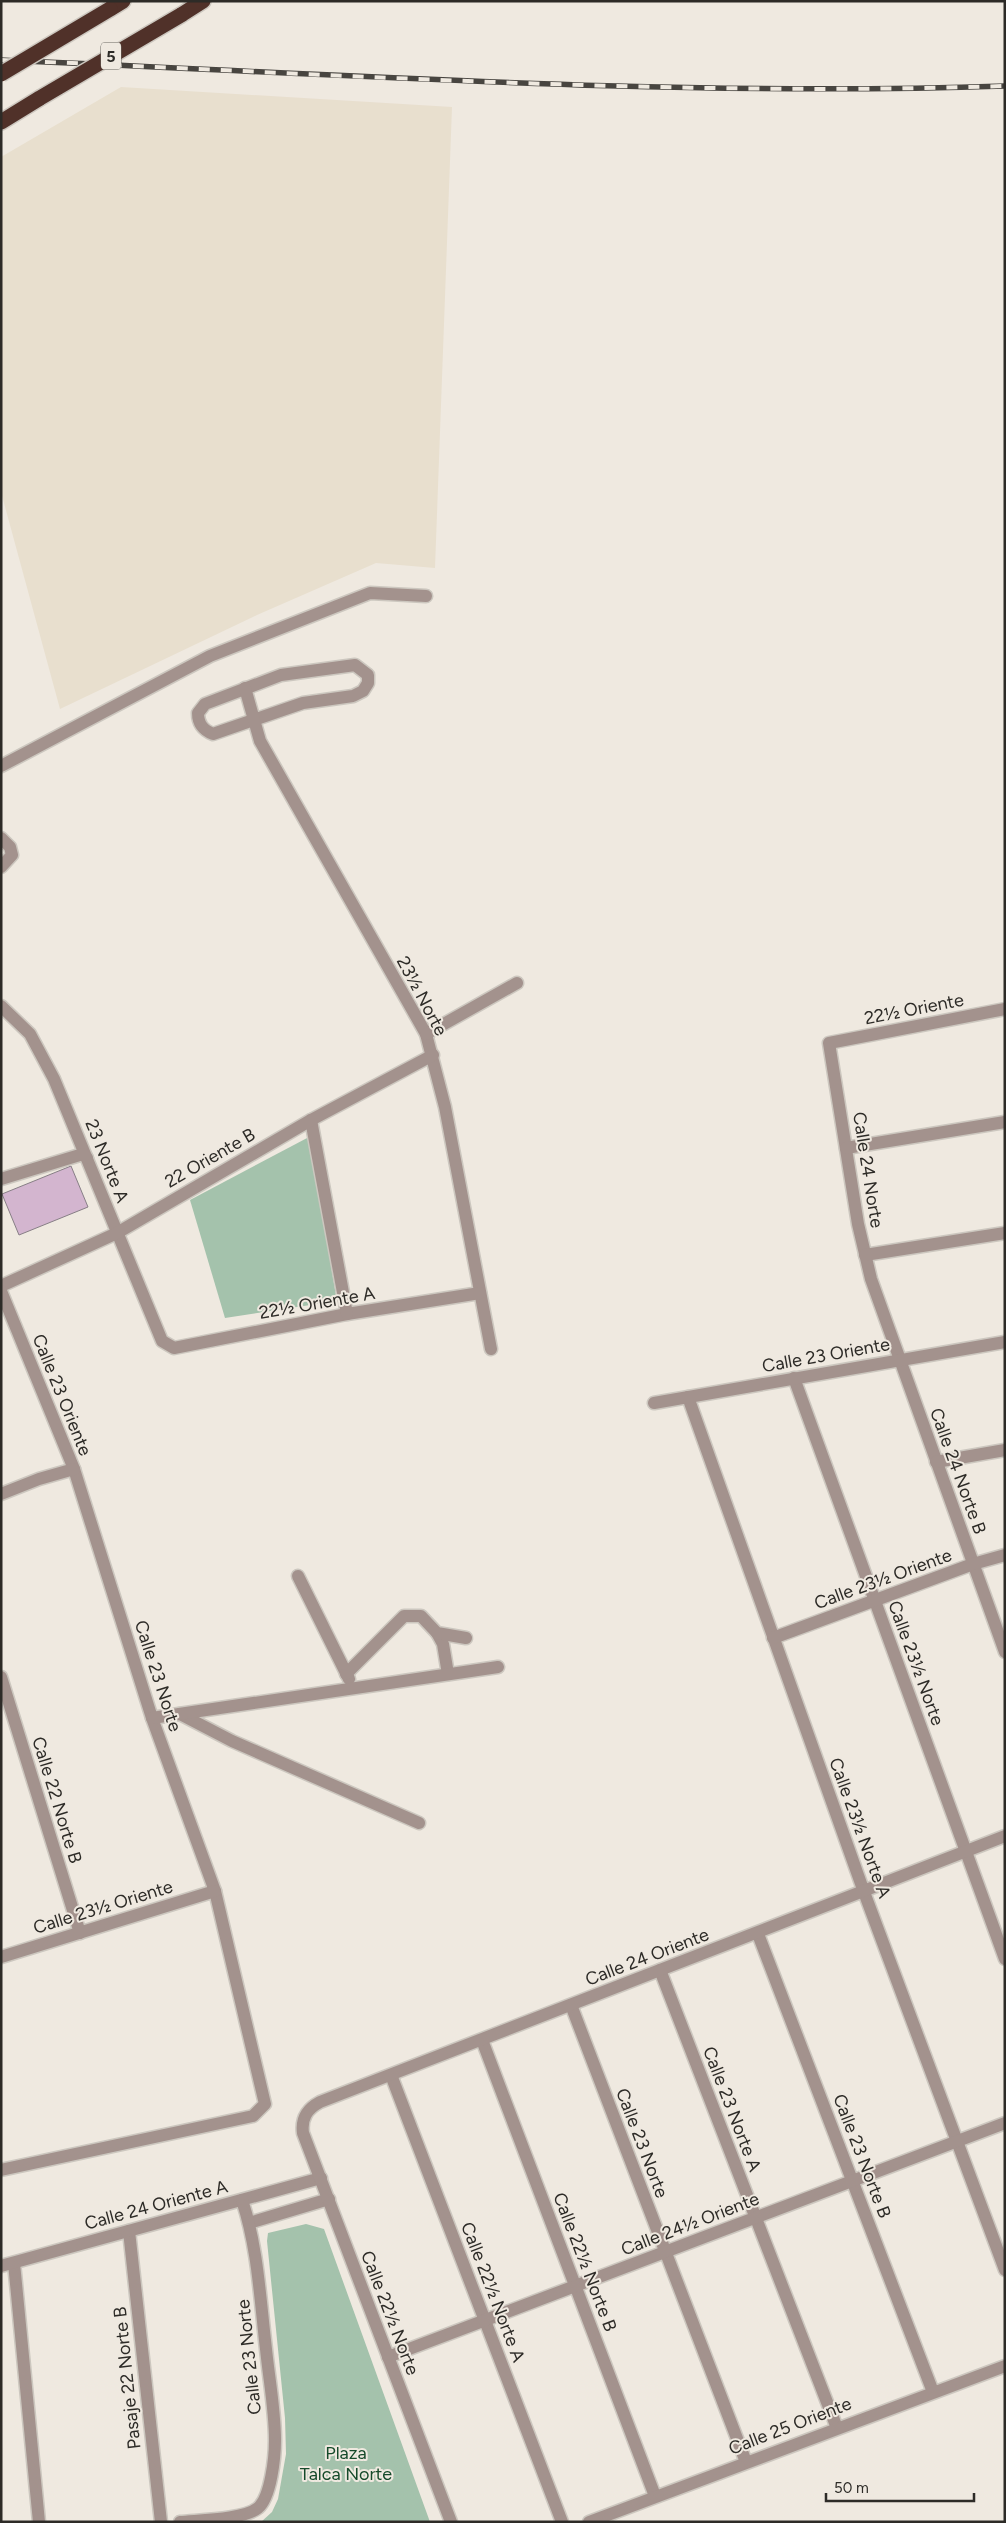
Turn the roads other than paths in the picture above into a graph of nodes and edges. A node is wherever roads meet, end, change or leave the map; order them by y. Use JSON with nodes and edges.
{"nodes":[{"id":1,"x":203,"y":1,"type":"edge"},
{"id":2,"x":116,"y":5,"type":"edge"},
{"id":3,"x":1,"y":74,"type":"edge"},
{"id":4,"x":1,"y":122,"type":"edge"},
{"id":5,"x":426,"y":596,"type":"dead end"},
{"id":6,"x":245,"y":688,"type":"junction"},
{"id":7,"x":252,"y":719,"type":"junction"},
{"id":8,"x":1,"y":766,"type":"edge"},
{"id":9,"x":1,"y":838,"type":"edge"},
{"id":10,"x":1,"y":867,"type":"edge"},
{"id":11,"x":517,"y":983,"type":"dead end"},
{"id":12,"x":1,"y":1006,"type":"edge"},
{"id":13,"x":1005,"y":1009,"type":"edge"},
{"id":14,"x":426,"y":1034,"type":"junction"},
{"id":15,"x":829,"y":1043,"type":"joint"},
{"id":16,"x":433,"y":1055,"type":"junction"},
{"id":17,"x":311,"y":1120,"type":"junction"},
{"id":18,"x":1005,"y":1122,"type":"edge"},
{"id":19,"x":846,"y":1148,"type":"junction"},
{"id":20,"x":88,"y":1158,"type":"junction"},
{"id":21,"x":1,"y":1180,"type":"edge"},
{"id":22,"x":117,"y":1233,"type":"junction"},
{"id":23,"x":1005,"y":1233,"type":"edge"},
{"id":24,"x":865,"y":1255,"type":"junction"},
{"id":25,"x":1,"y":1286,"type":"edge"},
{"id":26,"x":1,"y":1291,"type":"edge"},
{"id":27,"x":480,"y":1293,"type":"junction"},
{"id":28,"x":878,"y":1302,"type":"joint"},
{"id":29,"x":347,"y":1314,"type":"junction"},
{"id":30,"x":162,"y":1341,"type":"joint"},
{"id":31,"x":1005,"y":1342,"type":"edge"},
{"id":32,"x":492,"y":1349,"type":"dead end"},
{"id":33,"x":900,"y":1360,"type":"junction"},
{"id":34,"x":794,"y":1378,"type":"junction"},
{"id":35,"x":688,"y":1397,"type":"junction"},
{"id":36,"x":654,"y":1403,"type":"dead end"},
{"id":37,"x":1005,"y":1450,"type":"edge"},
{"id":38,"x":936,"y":1462,"type":"junction"},
{"id":39,"x":74,"y":1469,"type":"junction"},
{"id":40,"x":1,"y":1494,"type":"edge"},
{"id":41,"x":1005,"y":1554,"type":"edge"},
{"id":42,"x":973,"y":1564,"type":"junction"},
{"id":43,"x":298,"y":1576,"type":"dead end"},
{"id":44,"x":875,"y":1600,"type":"junction"},
{"id":45,"x":437,"y":1633,"type":"junction"},
{"id":46,"x":466,"y":1638,"type":"dead end"},
{"id":47,"x":774,"y":1638,"type":"junction"},
{"id":48,"x":1005,"y":1652,"type":"edge"},
{"id":49,"x":498,"y":1667,"type":"dead end"},
{"id":50,"x":346,"y":1674,"type":"junction"},
{"id":51,"x":448,"y":1674,"type":"junction"},
{"id":52,"x":1,"y":1677,"type":"edge"},
{"id":53,"x":354,"y":1688,"type":"junction"},
{"id":54,"x":180,"y":1714,"type":"junction"},
{"id":55,"x":152,"y":1718,"type":"junction"},
{"id":56,"x":419,"y":1823,"type":"dead end"},
{"id":57,"x":1005,"y":1836,"type":"edge"},
{"id":58,"x":966,"y":1851,"type":"junction"},
{"id":59,"x":216,"y":1891,"type":"junction"},
{"id":60,"x":864,"y":1892,"type":"junction"},
{"id":61,"x":80,"y":1933,"type":"junction"},
{"id":62,"x":758,"y":1934,"type":"junction"},
{"id":63,"x":1,"y":1957,"type":"edge"},
{"id":64,"x":1005,"y":1959,"type":"edge"},
{"id":65,"x":660,"y":1970,"type":"junction"},
{"id":66,"x":571,"y":2005,"type":"junction"},
{"id":67,"x":482,"y":2040,"type":"junction"},
{"id":68,"x":391,"y":2075,"type":"junction"},
{"id":69,"x":305,"y":2115,"type":"joint"},
{"id":70,"x":1005,"y":2123,"type":"edge"},
{"id":71,"x":957,"y":2142,"type":"junction"},
{"id":72,"x":1,"y":2170,"type":"edge"},
{"id":73,"x":321,"y":2178,"type":"junction"},
{"id":74,"x":852,"y":2181,"type":"junction"},
{"id":75,"x":329,"y":2199,"type":"junction"},
{"id":76,"x":242,"y":2200,"type":"junction"},
{"id":77,"x":756,"y":2218,"type":"junction"},
{"id":78,"x":250,"y":2222,"type":"junction"},
{"id":79,"x":129,"y":2231,"type":"junction"},
{"id":80,"x":666,"y":2252,"type":"junction"},
{"id":81,"x":8,"y":2264,"type":"edge"},
{"id":82,"x":1005,"y":2270,"type":"edge"},
{"id":83,"x":575,"y":2286,"type":"junction"},
{"id":84,"x":485,"y":2320,"type":"junction"},
{"id":85,"x":388,"y":2357,"type":"junction"},
{"id":86,"x":1005,"y":2366,"type":"edge"},
{"id":87,"x":933,"y":2392,"type":"junction"},
{"id":88,"x":836,"y":2428,"type":"junction"},
{"id":89,"x":746,"y":2462,"type":"junction"},
{"id":90,"x":655,"y":2496,"type":"junction"},
{"id":91,"x":39,"y":2522,"type":"edge"},
{"id":92,"x":160,"y":2522,"type":"edge"},
{"id":93,"x":180,"y":2522,"type":"edge"},
{"id":94,"x":451,"y":2522,"type":"edge"},
{"id":95,"x":562,"y":2522,"type":"edge"},
{"id":96,"x":589,"y":2522,"type":"edge"}],
"edges":[{"from":1,"to":4,"type":"highway","number":"5","bridge":true},
{"from":2,"to":3,"type":"highway","number":"5","bridge":true},
{"from":5,"to":8,"type":"street"},
{"from":6,"to":7,"type":"street","name":"23½ Norte"},
{"from":6,"to":7,"type":"street"},
{"from":6,"to":7,"type":"street"},
{"from":7,"to":14,"type":"street","name":"23½ Norte"},
{"from":9,"to":10,"type":"street"},
{"from":11,"to":14,"type":"street"},
{"from":12,"to":20,"type":"street","name":"23 Norte A"},
{"from":13,"to":15,"type":"street","name":"22½ Oriente"},
{"from":14,"to":16,"type":"street","name":"23½ Norte"},
{"from":15,"to":19,"type":"street","name":"Calle 24 Norte"},
{"from":16,"to":17,"type":"street","name":"22 Oriente B"},
{"from":16,"to":27,"type":"street","name":"23½ Norte"},
{"from":17,"to":22,"type":"street","name":"22 Oriente B"},
{"from":17,"to":29,"type":"street"},
{"from":18,"to":19,"type":"street"},
{"from":19,"to":24,"type":"street","name":"Calle 24 Norte"},
{"from":20,"to":21,"type":"street"},
{"from":20,"to":22,"type":"street","name":"23 Norte A"},
{"from":22,"to":25,"type":"street","name":"22 Oriente B"},
{"from":22,"to":30,"type":"street","name":"23 Norte A"},
{"from":23,"to":24,"type":"street"},
{"from":24,"to":28,"type":"street","name":"Calle 24 Norte"},
{"from":26,"to":39,"type":"street","name":"Calle 23 Oriente"},
{"from":27,"to":29,"type":"street","name":"22½ Oriente A"},
{"from":27,"to":32,"type":"street","name":"23½ Norte"},
{"from":28,"to":33,"type":"street","name":"Calle 24 Norte B"},
{"from":29,"to":30,"type":"street","name":"22½ Oriente A"},
{"from":31,"to":33,"type":"street","name":"Calle 23 Oriente"},
{"from":33,"to":34,"type":"street","name":"Calle 23 Oriente"},
{"from":33,"to":38,"type":"street","name":"Calle 24 Norte B"},
{"from":34,"to":35,"type":"street","name":"Calle 23 Oriente"},
{"from":34,"to":44,"type":"street","name":"Calle 23½ Norte"},
{"from":35,"to":36,"type":"street","name":"Calle 23 Oriente"},
{"from":35,"to":47,"type":"street","name":"Calle 23½ Norte A"},
{"from":37,"to":38,"type":"street"},
{"from":38,"to":42,"type":"street","name":"Calle 24 Norte B"},
{"from":39,"to":40,"type":"street","name":"Calle 23 Oriente"},
{"from":39,"to":55,"type":"street","name":"Calle 23 Norte"},
{"from":41,"to":42,"type":"street","name":"Calle 23½ Oriente"},
{"from":42,"to":44,"type":"street","name":"Calle 23½ Oriente"},
{"from":42,"to":48,"type":"street","name":"Calle 24 Norte B"},
{"from":43,"to":50,"type":"street"},
{"from":44,"to":47,"type":"street","name":"Calle 23½ Oriente"},
{"from":44,"to":58,"type":"street","name":"Calle 23½ Norte"},
{"from":45,"to":46,"type":"street"},
{"from":45,"to":50,"type":"street"},
{"from":45,"to":51,"type":"street"},
{"from":47,"to":60,"type":"street","name":"Calle 23½ Norte A"},
{"from":49,"to":51,"type":"street"},
{"from":50,"to":53,"type":"street"},
{"from":51,"to":53,"type":"street"},
{"from":52,"to":61,"type":"street","name":"Calle 22 Norte B"},
{"from":53,"to":54,"type":"street"},
{"from":54,"to":55,"type":"street"},
{"from":54,"to":56,"type":"street"},
{"from":55,"to":59,"type":"street","name":"Calle 23 Norte"},
{"from":57,"to":58,"type":"street","name":"Calle 24 Oriente"},
{"from":58,"to":60,"type":"street","name":"Calle 24 Oriente"},
{"from":58,"to":64,"type":"street","name":"Calle 23½ Norte"},
{"from":59,"to":61,"type":"street","name":"Calle 23½ Oriente"},
{"from":59,"to":72,"type":"street","name":"Calle 23 Norte"},
{"from":60,"to":62,"type":"street","name":"Calle 24 Oriente"},
{"from":60,"to":71,"type":"street","name":"Calle 23½ Norte A"},
{"from":61,"to":63,"type":"street","name":"Calle 23½ Oriente"},
{"from":62,"to":65,"type":"street","name":"Calle 24 Oriente"},
{"from":62,"to":74,"type":"street","name":"Calle 23 Norte B"},
{"from":65,"to":66,"type":"street","name":"Calle 24 Oriente"},
{"from":65,"to":77,"type":"street","name":"Calle 23 Norte A"},
{"from":66,"to":67,"type":"street","name":"Calle 24 Oriente"},
{"from":66,"to":80,"type":"street","name":"Calle 23 Norte"},
{"from":67,"to":68,"type":"street","name":"Calle 24 Oriente"},
{"from":67,"to":83,"type":"street","name":"Calle 22½ Norte B"},
{"from":68,"to":69,"type":"street","name":"Calle 24 Oriente"},
{"from":68,"to":84,"type":"street","name":"Calle 22½ Norte A"},
{"from":69,"to":73,"type":"street","name":"Calle 22½ Norte"},
{"from":70,"to":71,"type":"street","name":"Calle 24½ Oriente"},
{"from":71,"to":74,"type":"street","name":"Calle 24½ Oriente"},
{"from":71,"to":82,"type":"street","name":"Calle 23½ Norte A"},
{"from":73,"to":75,"type":"street","name":"Calle 22½ Norte"},
{"from":73,"to":76,"type":"street","name":"Calle 24 Oriente A"},
{"from":74,"to":77,"type":"street","name":"Calle 24½ Oriente"},
{"from":74,"to":87,"type":"street","name":"Calle 23 Norte B"},
{"from":75,"to":78,"type":"street"},
{"from":75,"to":85,"type":"street","name":"Calle 22½ Norte"},
{"from":76,"to":78,"type":"street","name":"Calle 23 Norte"},
{"from":76,"to":79,"type":"street","name":"Calle 24 Oriente A"},
{"from":77,"to":80,"type":"street","name":"Calle 24½ Oriente"},
{"from":77,"to":88,"type":"street","name":"Calle 23 Norte A"},
{"from":78,"to":93,"type":"street","name":"Calle 23 Norte"},
{"from":79,"to":81,"type":"street","name":"Calle 24 Oriente A"},
{"from":79,"to":92,"type":"street","name":"Pasaje 22 Norte B"},
{"from":80,"to":83,"type":"street","name":"Calle 24½ Oriente"},
{"from":80,"to":89,"type":"street","name":"Calle 23 Norte"},
{"from":81,"to":91,"type":"street"},
{"from":83,"to":84,"type":"street","name":"Calle 24½ Oriente"},
{"from":83,"to":90,"type":"street","name":"Calle 22½ Norte B"},
{"from":84,"to":85,"type":"street","name":"Calle 24½ Oriente"},
{"from":84,"to":95,"type":"street","name":"Calle 22½ Norte A"},
{"from":85,"to":94,"type":"street","name":"Calle 22½ Norte"},
{"from":86,"to":87,"type":"street","name":"Calle 25 Oriente"},
{"from":87,"to":88,"type":"street","name":"Calle 25 Oriente"},
{"from":88,"to":89,"type":"street","name":"Calle 25 Oriente"},
{"from":89,"to":90,"type":"street","name":"Calle 25 Oriente"},
{"from":90,"to":96,"type":"street","name":"Calle 25 Oriente"}]}
